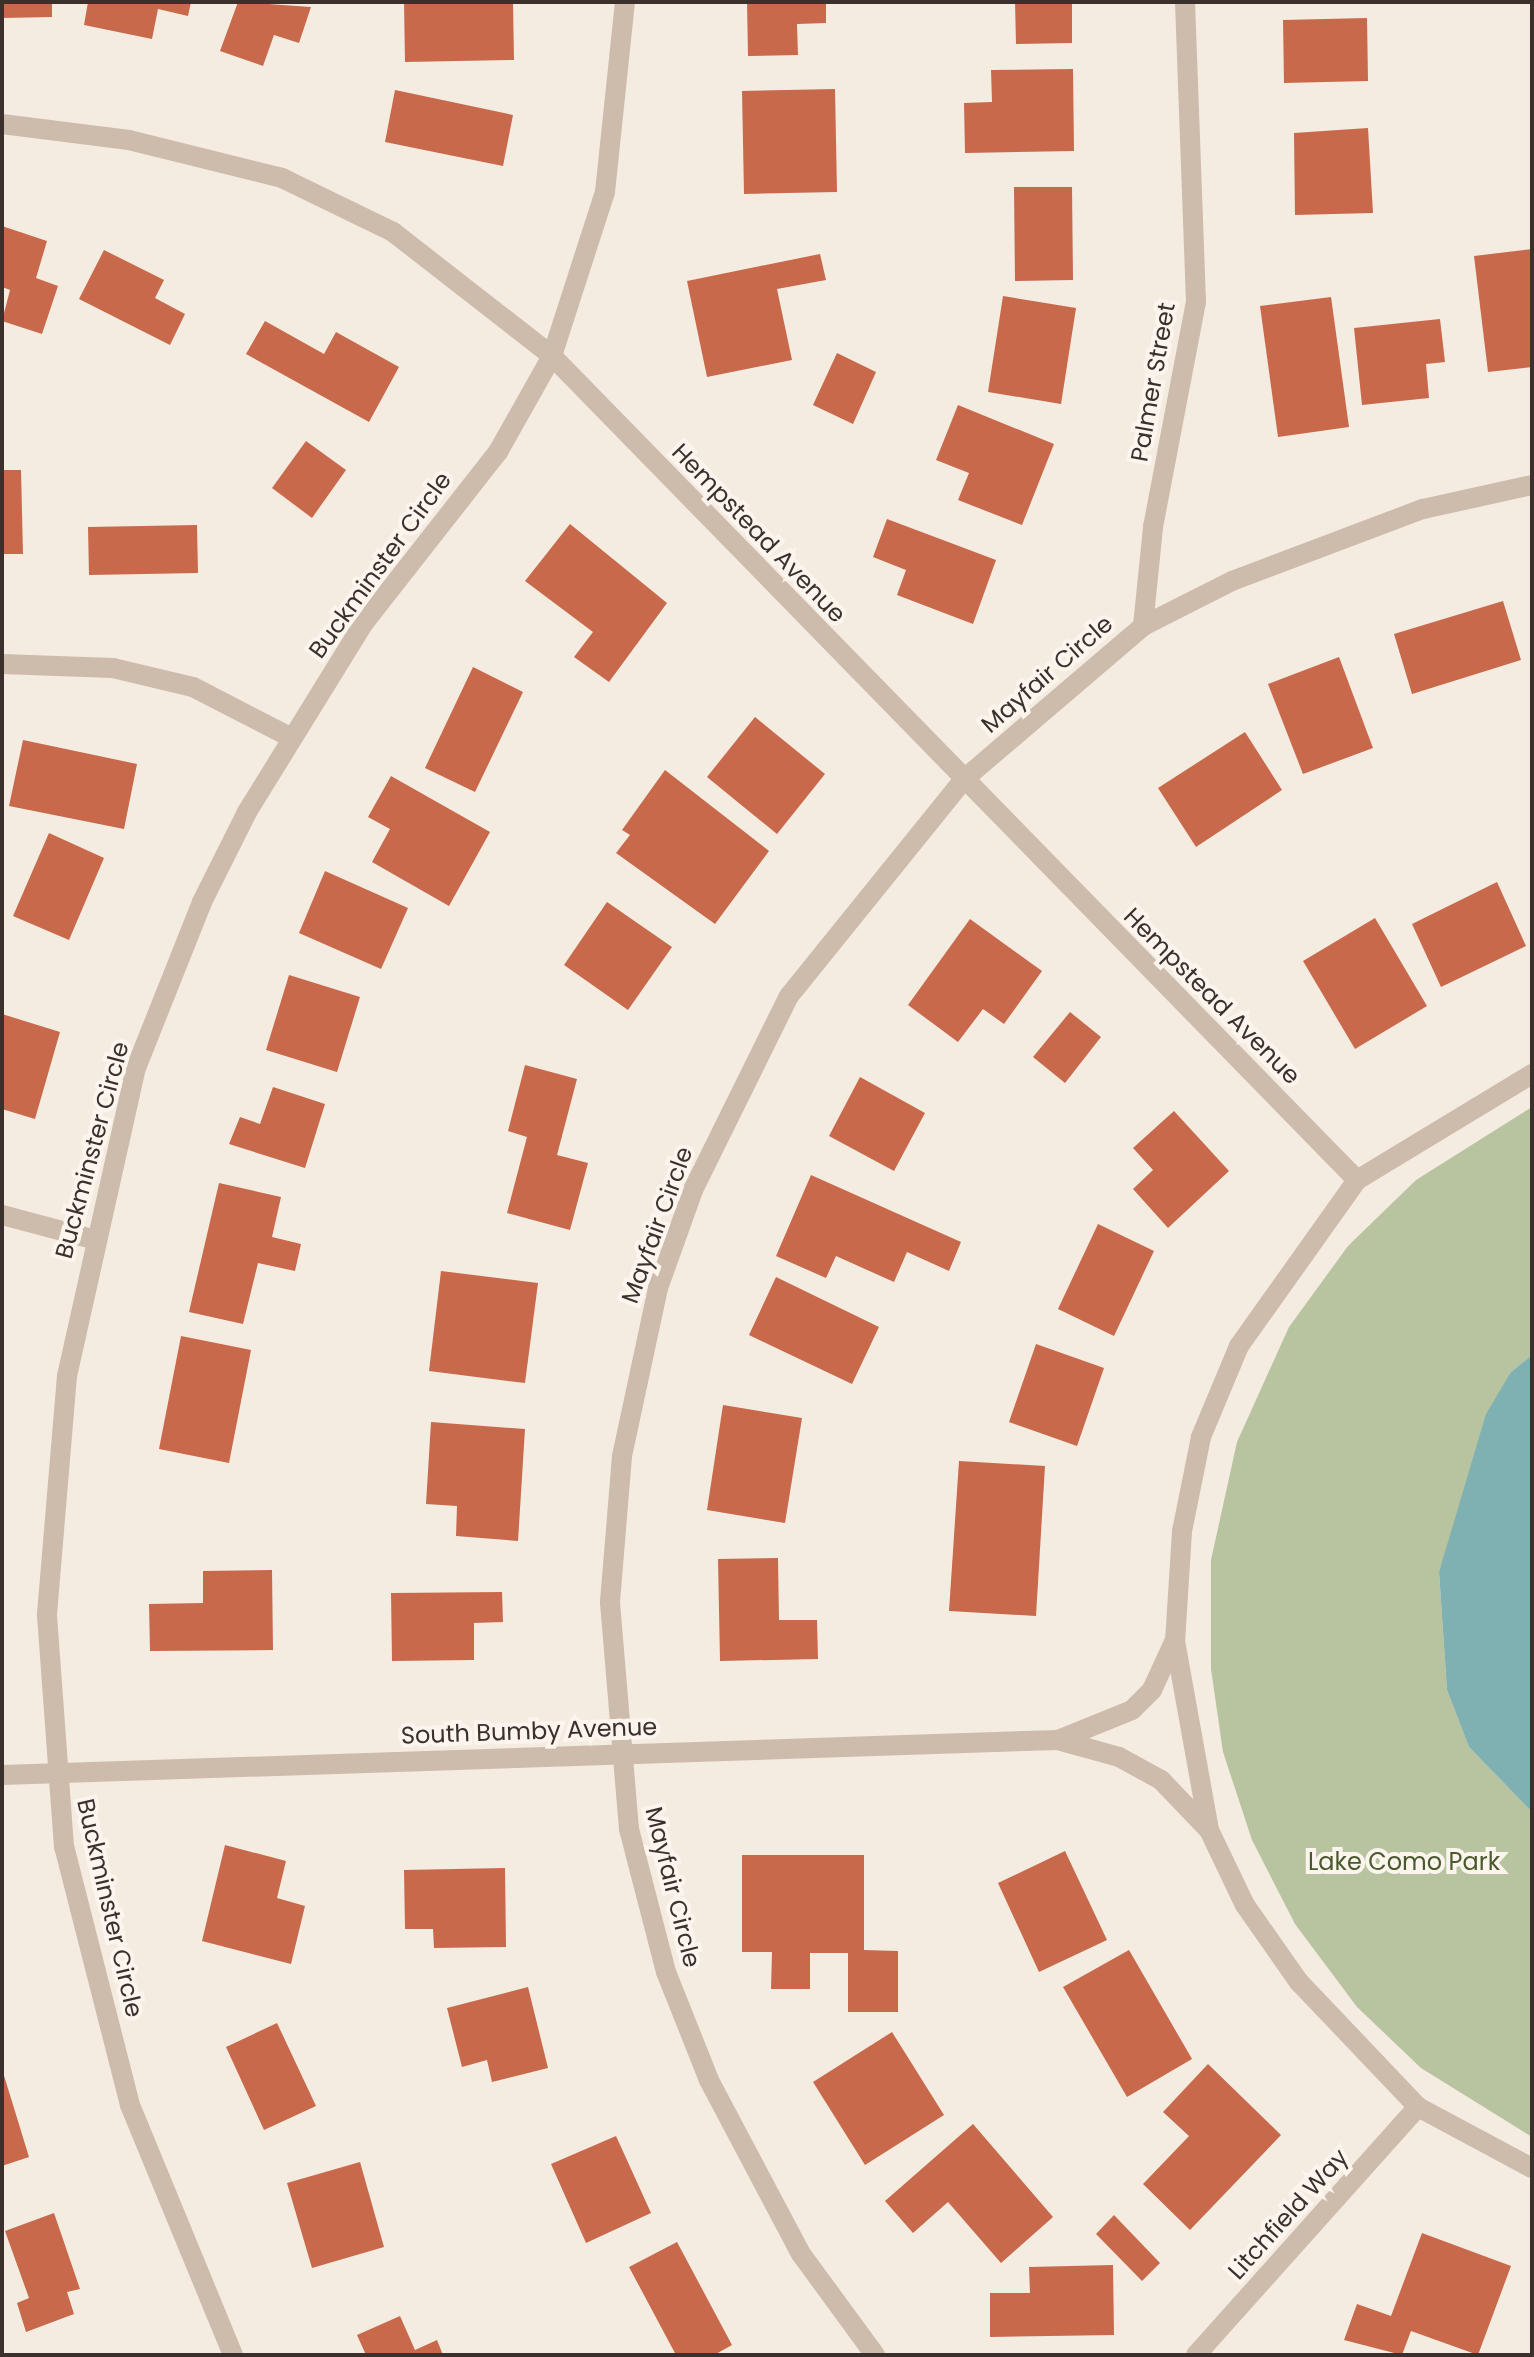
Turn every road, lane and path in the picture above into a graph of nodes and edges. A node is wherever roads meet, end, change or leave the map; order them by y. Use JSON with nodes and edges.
{"nodes":[{"id":1,"x":625,"y":2,"type":"edge"},
{"id":2,"x":1185,"y":2,"type":"edge"},
{"id":3,"x":2,"y":124,"type":"edge"},
{"id":4,"x":552,"y":356,"type":"junction"},
{"id":5,"x":1532,"y":485,"type":"edge"},
{"id":6,"x":1143,"y":626,"type":"junction"},
{"id":7,"x":2,"y":664,"type":"edge"},
{"id":8,"x":292,"y":738,"type":"junction"},
{"id":9,"x":963,"y":780,"type":"junction"},
{"id":10,"x":1532,"y":1074,"type":"edge"},
{"id":11,"x":1357,"y":1180,"type":"junction"},
{"id":12,"x":2,"y":1215,"type":"edge"},
{"id":13,"x":92,"y":1239,"type":"junction"},
{"id":14,"x":1175,"y":1641,"type":"junction"},
{"id":15,"x":1058,"y":1740,"type":"junction"},
{"id":16,"x":618,"y":1754,"type":"junction"},
{"id":17,"x":54,"y":1774,"type":"junction"},
{"id":18,"x":2,"y":1775,"type":"edge"},
{"id":19,"x":1209,"y":1830,"type":"junction"},
{"id":20,"x":1418,"y":2107,"type":"junction"},
{"id":21,"x":1532,"y":2168,"type":"edge"},
{"id":22,"x":233,"y":2355,"type":"edge"},
{"id":23,"x":875,"y":2355,"type":"edge"},
{"id":24,"x":1196,"y":2355,"type":"edge"}],
"edges":[{"from":1,"to":4,"type":"street","name":"Buckminster Circle"},
{"from":2,"to":6,"type":"street","name":"Palmer Street"},
{"from":3,"to":4,"type":"street","name":"Hempstead Avenue"},
{"from":4,"to":8,"type":"street","name":"Buckminster Circle"},
{"from":4,"to":9,"type":"street","name":"Hempstead Avenue"},
{"from":5,"to":6,"type":"street","name":"Mayfair Circle"},
{"from":6,"to":9,"type":"street","name":"Mayfair Circle"},
{"from":7,"to":8,"type":"street"},
{"from":8,"to":13,"type":"street","name":"Buckminster Circle"},
{"from":9,"to":11,"type":"street","name":"Hempstead Avenue"},
{"from":9,"to":16,"type":"street","name":"Mayfair Circle"},
{"from":10,"to":11,"type":"street"},
{"from":11,"to":14,"type":"street"},
{"from":12,"to":13,"type":"street"},
{"from":13,"to":17,"type":"street","name":"Buckminster Circle"},
{"from":14,"to":15,"type":"street","name":"South Bumby Avenue"},
{"from":14,"to":19,"type":"street"},
{"from":15,"to":16,"type":"street","name":"South Bumby Avenue"},
{"from":15,"to":19,"type":"street","name":"South Bumby Avenue"},
{"from":16,"to":17,"type":"street","name":"South Bumby Avenue"},
{"from":16,"to":23,"type":"street","name":"Mayfair Circle"},
{"from":17,"to":18,"type":"street","name":"South Bumby Avenue"},
{"from":17,"to":22,"type":"street","name":"Buckminster Circle"},
{"from":19,"to":20,"type":"street"},
{"from":20,"to":21,"type":"street"},
{"from":20,"to":24,"type":"street","name":"Litchfield Way"}]}
